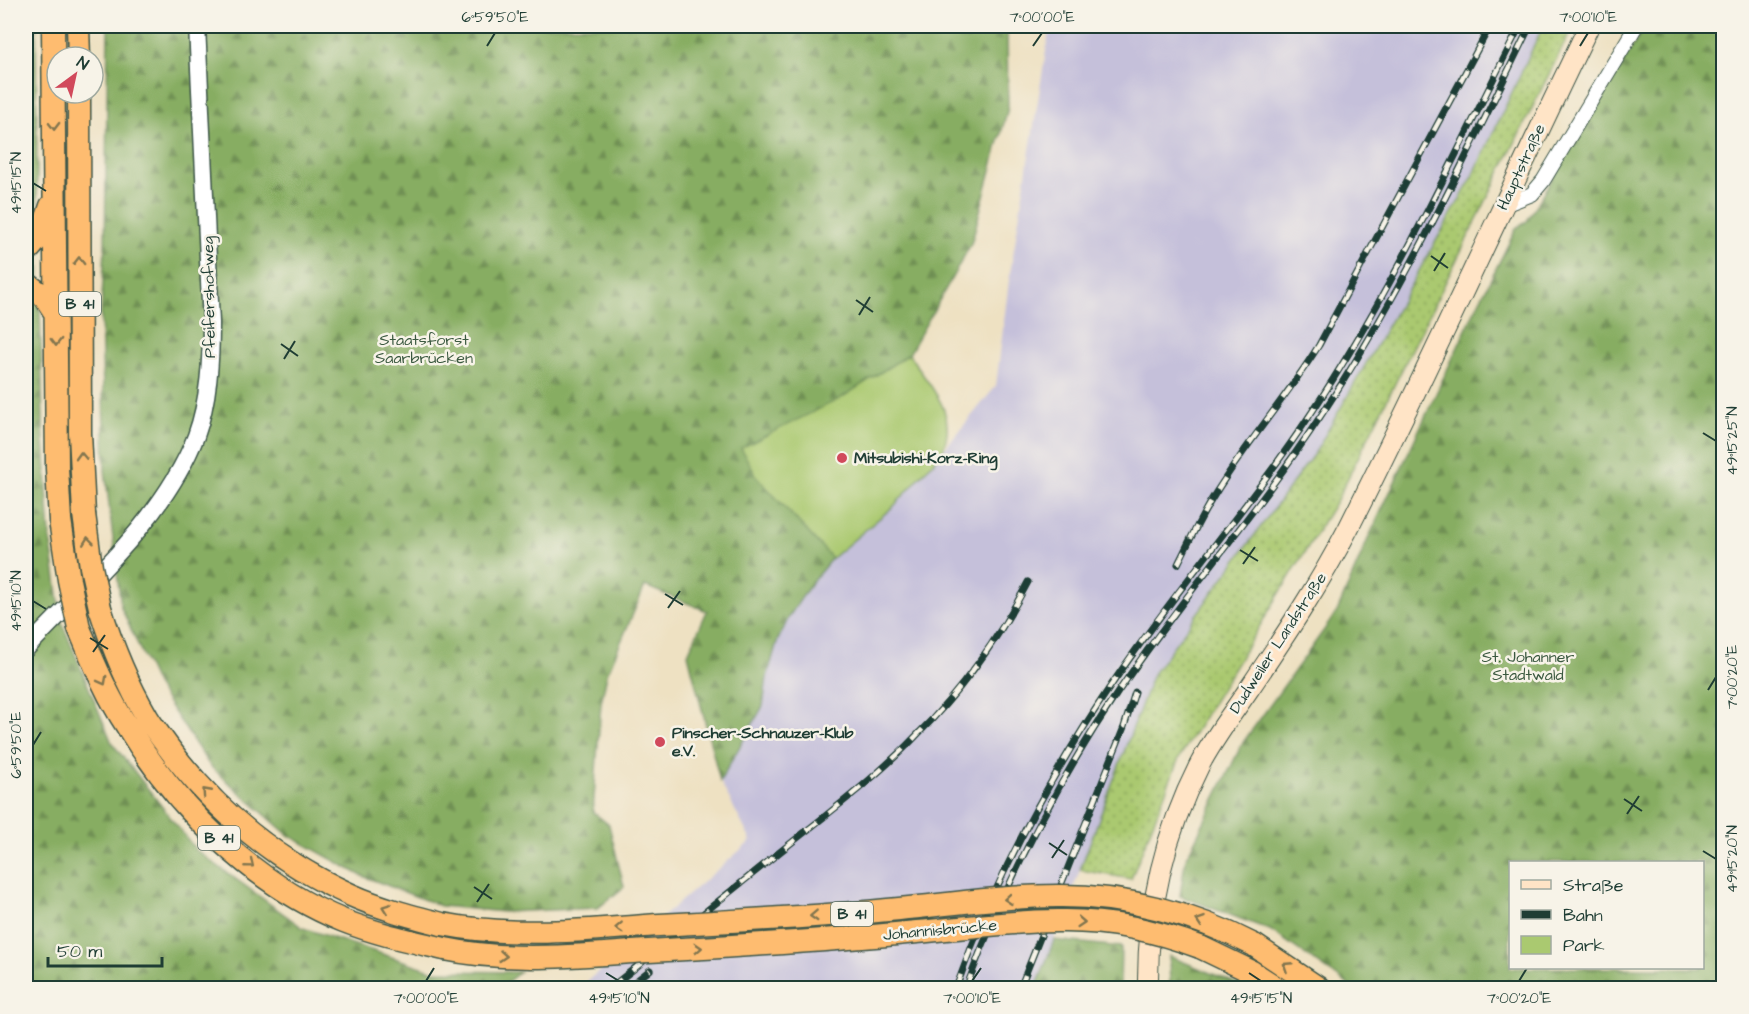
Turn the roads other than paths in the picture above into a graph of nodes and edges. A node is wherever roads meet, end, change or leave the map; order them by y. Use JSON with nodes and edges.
{"nodes":[{"id":1,"x":53,"y":26,"type":"edge"},
{"id":2,"x":78,"y":26,"type":"edge"},
{"id":3,"x":197,"y":26,"type":"edge"},
{"id":4,"x":1589,"y":26,"type":"edge"},
{"id":5,"x":1636,"y":26,"type":"edge"},
{"id":6,"x":79,"y":45,"type":"edge"},
{"id":7,"x":79,"y":105,"type":"edge"},
{"id":8,"x":55,"y":193,"type":"junction"},
{"id":9,"x":1504,"y":205,"type":"junction"},
{"id":10,"x":26,"y":252,"type":"edge"},
{"id":11,"x":26,"y":284,"type":"edge"},
{"id":12,"x":1454,"y":309,"type":"joint"},
{"id":13,"x":56,"y":314,"type":"junction"},
{"id":14,"x":26,"y":649,"type":"edge"},
{"id":15,"x":1148,"y":988,"type":"edge"},
{"id":16,"x":1277,"y":988,"type":"edge"},
{"id":17,"x":1318,"y":988,"type":"edge"}],
"edges":[{"from":1,"to":8,"type":"highway","number":"B 41","one_way":true},
{"from":2,"to":6,"type":"highway"},
{"from":3,"to":14,"type":"street","name":"Pfeifershofweg"},
{"from":4,"to":9,"type":"main road","name":"Hauptstraße"},
{"from":5,"to":9,"type":"street"},
{"from":17,"to":7,"type":"highway","name":"Johannisbrücke","number":"B 41","one_way":true,"bridge":true},
{"from":8,"to":10,"type":"highway"},
{"from":8,"to":13,"type":"highway","number":"B 41"},
{"from":9,"to":12,"type":"main road","name":"Hauptstraße"},
{"from":11,"to":13,"type":"highway"},
{"from":12,"to":15,"type":"main road","name":"Dudweiler Landstraße"},
{"from":13,"to":16,"type":"highway","name":"Johannisbrücke","number":"B 41","one_way":true,"bridge":true}]}
